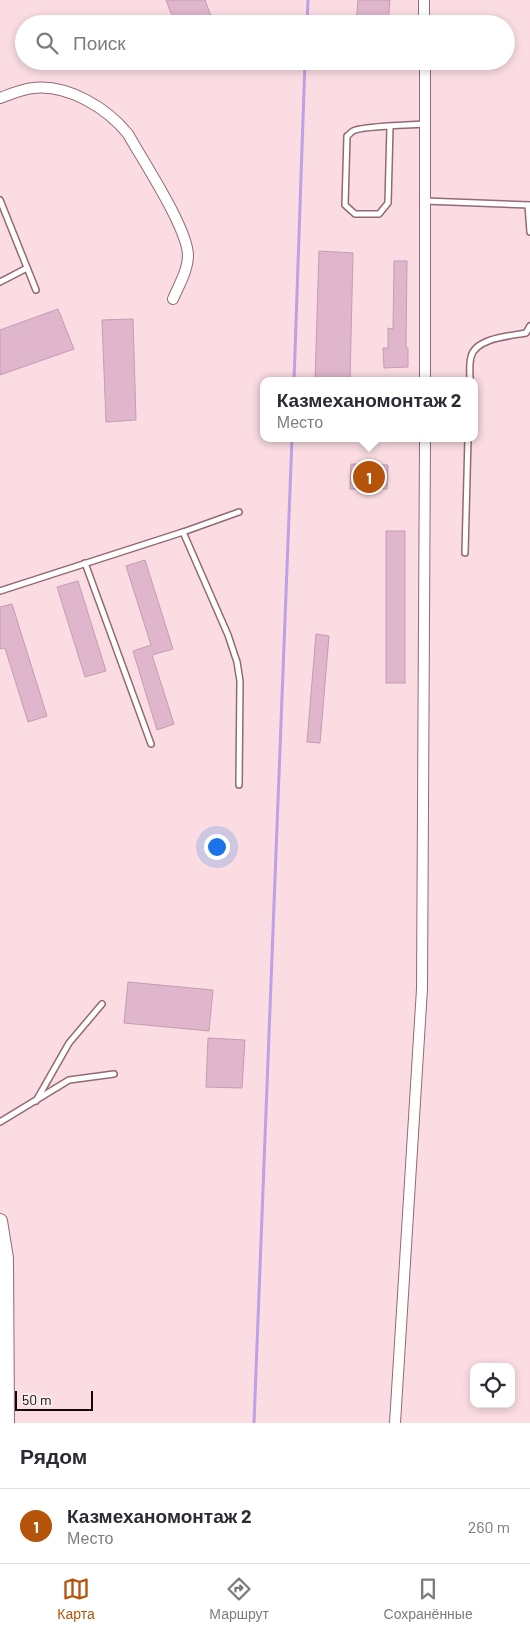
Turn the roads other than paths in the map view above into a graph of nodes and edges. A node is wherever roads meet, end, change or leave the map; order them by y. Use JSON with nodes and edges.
{"nodes":[{"id":1,"x":424,"y":0,"type":"edge"},
{"id":2,"x":424,"y":15,"type":"edge"},
{"id":3,"x":425,"y":70,"type":"edge"},
{"id":4,"x":0,"y":98,"type":"edge"},
{"id":5,"x":425,"y":124,"type":"junction"},
{"id":6,"x":390,"y":127,"type":"junction"},
{"id":7,"x":0,"y":200,"type":"edge"},
{"id":8,"x":425,"y":200,"type":"junction"},
{"id":9,"x":529,"y":205,"type":"edge"},
{"id":10,"x":530,"y":232,"type":"edge"},
{"id":11,"x":26,"y":268,"type":"junction"},
{"id":12,"x":0,"y":282,"type":"edge"},
{"id":13,"x":36,"y":290,"type":"dead end"},
{"id":14,"x":173,"y":298,"type":"dead end"},
{"id":15,"x":530,"y":326,"type":"edge"},
{"id":16,"x":425,"y":377,"type":"edge"},
{"id":17,"x":470,"y":377,"type":"edge"},
{"id":18,"x":425,"y":442,"type":"edge"},
{"id":19,"x":468,"y":442,"type":"edge"},
{"id":20,"x":239,"y":512,"type":"dead end"},
{"id":21,"x":183,"y":532,"type":"junction"},
{"id":22,"x":465,"y":553,"type":"dead end"},
{"id":23,"x":85,"y":563,"type":"junction"},
{"id":24,"x":0,"y":591,"type":"edge"},
{"id":25,"x":151,"y":744,"type":"dead end"},
{"id":26,"x":239,"y":785,"type":"dead end"},
{"id":27,"x":102,"y":1004,"type":"dead end"},
{"id":28,"x":114,"y":1074,"type":"dead end"},
{"id":29,"x":35,"y":1101,"type":"junction"},
{"id":30,"x":0,"y":1122,"type":"edge"},
{"id":31,"x":0,"y":1221,"type":"edge"},
{"id":32,"x":3,"y":1259,"type":"edge"},
{"id":33,"x":7,"y":1423,"type":"edge"},
{"id":34,"x":395,"y":1423,"type":"edge"}],
"edges":[{"from":1,"to":2,"type":"street"},
{"from":3,"to":5,"type":"street"},
{"from":4,"to":14,"type":"street"},
{"from":5,"to":6,"type":"lane"},
{"from":5,"to":8,"type":"street"},
{"from":6,"to":6,"type":"lane"},
{"from":7,"to":11,"type":"lane"},
{"from":8,"to":9,"type":"lane"},
{"from":8,"to":16,"type":"street"},
{"from":9,"to":10,"type":"lane"},
{"from":11,"to":12,"type":"lane"},
{"from":11,"to":13,"type":"lane"},
{"from":15,"to":17,"type":"lane"},
{"from":18,"to":34,"type":"street"},
{"from":19,"to":22,"type":"lane"},
{"from":20,"to":21,"type":"lane"},
{"from":21,"to":23,"type":"lane"},
{"from":21,"to":26,"type":"lane"},
{"from":23,"to":24,"type":"lane"},
{"from":23,"to":25,"type":"lane"},
{"from":27,"to":29,"type":"lane"},
{"from":28,"to":29,"type":"lane"},
{"from":29,"to":30,"type":"lane"},
{"from":31,"to":32,"type":"main road"},
{"from":32,"to":33,"type":"main road"}]}
